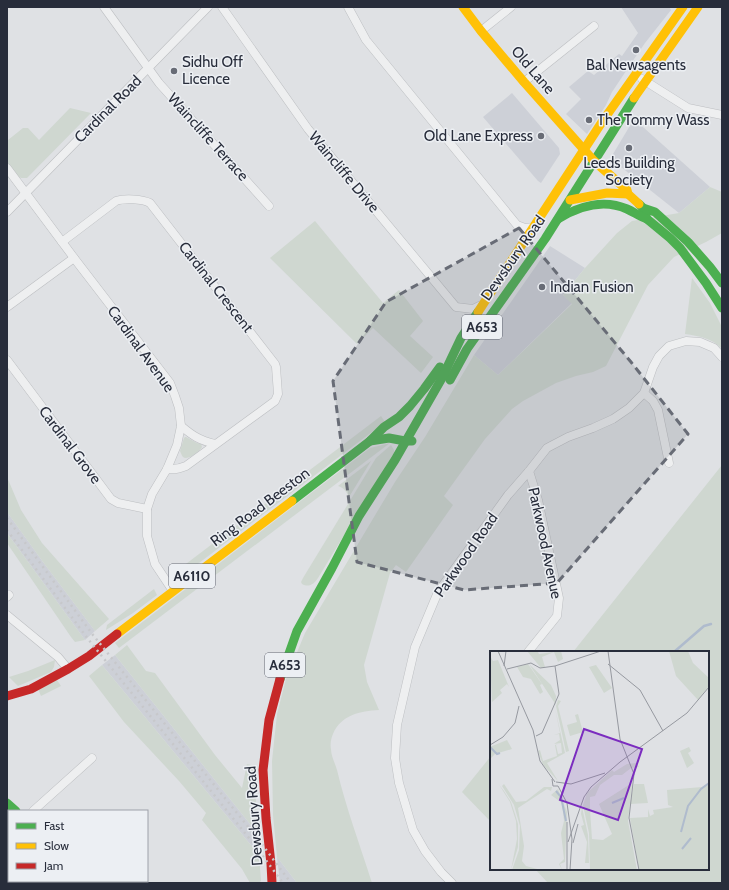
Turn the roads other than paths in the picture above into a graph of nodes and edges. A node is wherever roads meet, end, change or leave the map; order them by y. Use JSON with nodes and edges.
{"nodes":[{"id":1,"x":104,"y":7,"type":"edge"},
{"id":2,"x":208,"y":7,"type":"edge"},
{"id":3,"x":222,"y":7,"type":"edge"},
{"id":4,"x":348,"y":7,"type":"edge"},
{"id":5,"x":463,"y":7,"type":"edge"},
{"id":6,"x":511,"y":7,"type":"edge"},
{"id":7,"x":698,"y":7,"type":"edge"},
{"id":8,"x":679,"y":9,"type":"edge"},
{"id":9,"x":594,"y":26,"type":"dead end"},
{"id":10,"x":481,"y":31,"type":"junction"},
{"id":11,"x":148,"y":68,"type":"junction"},
{"id":12,"x":635,"y":74,"type":"junction"},
{"id":13,"x":645,"y":81,"type":"junction"},
{"id":14,"x":524,"y":82,"type":"junction"},
{"id":15,"x":722,"y":115,"type":"edge"},
{"id":16,"x":584,"y":150,"type":"junction"},
{"id":17,"x":594,"y":161,"type":"junction"},
{"id":18,"x":7,"y":168,"type":"edge"},
{"id":19,"x":25,"y":193,"type":"junction"},
{"id":20,"x":628,"y":194,"type":"junction"},
{"id":21,"x":570,"y":200,"type":"junction"},
{"id":22,"x":269,"y":206,"type":"dead end"},
{"id":23,"x":547,"y":206,"type":"junction"},
{"id":24,"x":643,"y":208,"type":"junction"},
{"id":25,"x":7,"y":212,"type":"edge"},
{"id":26,"x":647,"y":219,"type":"junction"},
{"id":27,"x":557,"y":220,"type":"junction"},
{"id":28,"x":534,"y":227,"type":"junction"},
{"id":29,"x":62,"y":242,"type":"junction"},
{"id":30,"x":74,"y":258,"type":"junction"},
{"id":31,"x":722,"y":283,"type":"edge"},
{"id":32,"x":483,"y":304,"type":"junction"},
{"id":33,"x":7,"y":307,"type":"edge"},
{"id":34,"x":722,"y":308,"type":"edge"},
{"id":35,"x":461,"y":338,"type":"junction"},
{"id":36,"x":722,"y":357,"type":"edge"},
{"id":37,"x":7,"y":360,"type":"edge"},
{"id":38,"x":644,"y":393,"type":"junction"},
{"id":39,"x":392,"y":422,"type":"junction"},
{"id":40,"x":181,"y":426,"type":"junction"},
{"id":41,"x":406,"y":427,"type":"junction"},
{"id":42,"x":416,"y":440,"type":"junction"},
{"id":43,"x":370,"y":441,"type":"junction"},
{"id":44,"x":405,"y":441,"type":"junction"},
{"id":45,"x":215,"y":444,"type":"junction"},
{"id":46,"x":669,"y":463,"type":"dead end"},
{"id":47,"x":167,"y":469,"type":"junction"},
{"id":48,"x":529,"y":471,"type":"junction"},
{"id":49,"x":147,"y":509,"type":"junction"},
{"id":50,"x":332,"y":568,"type":"junction"},
{"id":51,"x":172,"y":591,"type":"junction"},
{"id":52,"x":7,"y":615,"type":"edge"},
{"id":53,"x":529,"y":651,"type":"edge"},
{"id":54,"x":68,"y":669,"type":"junction"},
{"id":55,"x":7,"y":696,"type":"edge"},
{"id":56,"x":92,"y":758,"type":"dead end"},
{"id":57,"x":7,"y":803,"type":"edge"},
{"id":58,"x":15,"y":810,"type":"edge"},
{"id":59,"x":34,"y":810,"type":"edge"},
{"id":60,"x":272,"y":883,"type":"edge"},
{"id":61,"x":452,"y":883,"type":"edge"}],
"edges":[{"from":1,"to":11,"type":"street","name":"Waincliffe Terrace"},
{"from":2,"to":11,"type":"street","name":"Cardinal Road"},
{"from":3,"to":32,"type":"street","name":"Waincliffe Drive"},
{"from":4,"to":28,"type":"street"},
{"from":5,"to":10,"type":"main road","name":"Old Lane"},
{"from":6,"to":10,"type":"street"},
{"from":7,"to":13,"type":"main road","name":"Dewsbury Road","number":"A653"},
{"from":8,"to":12,"type":"main road","name":"Dewsbury Road","number":"A653"},
{"from":9,"to":14,"type":"street"},
{"from":10,"to":14,"type":"main road","name":"Old Lane"},
{"from":11,"to":19,"type":"street","name":"Cardinal Road"},
{"from":11,"to":22,"type":"street","name":"Waincliffe Terrace"},
{"from":12,"to":13,"type":"street"},
{"from":12,"to":16,"type":"main road","name":"Dewsbury Road","number":"A653"},
{"from":13,"to":15,"type":"street"},
{"from":13,"to":17,"type":"main road","name":"Dewsbury Road","number":"A653"},
{"from":14,"to":16,"type":"main road","name":"Old Lane"},
{"from":16,"to":17,"type":"main road","name":"Old Lane"},
{"from":16,"to":23,"type":"main road","name":"Dewsbury Road","number":"A653"},
{"from":17,"to":20,"type":"main road","name":"Old Lane"},
{"from":17,"to":21,"type":"main road","name":"Dewsbury Road","number":"A653"},
{"from":18,"to":19,"type":"street","name":"Cardinal Avenue"},
{"from":19,"to":25,"type":"street","name":"Cardinal Road"},
{"from":19,"to":29,"type":"street","name":"Cardinal Avenue"},
{"from":20,"to":21,"type":"main road"},
{"from":20,"to":24,"type":"main road","name":"Old Lane"},
{"from":21,"to":23,"type":"main road"},
{"from":21,"to":27,"type":"main road","name":"Dewsbury Road","number":"A653"},
{"from":23,"to":28,"type":"main road","name":"Dewsbury Road","number":"A653"},
{"from":24,"to":26,"type":"main road"},
{"from":24,"to":31,"type":"main road"},
{"from":26,"to":27,"type":"main road"},
{"from":26,"to":34,"type":"main road"},
{"from":27,"to":42,"type":"main road","name":"Dewsbury Road","number":"A653"},
{"from":28,"to":32,"type":"main road","name":"Dewsbury Road","number":"A653"},
{"from":29,"to":30,"type":"street","name":"Cardinal Avenue"},
{"from":29,"to":45,"type":"street","name":"Cardinal Crescent"},
{"from":30,"to":33,"type":"street"},
{"from":30,"to":40,"type":"street","name":"Cardinal Avenue"},
{"from":32,"to":35,"type":"main road","name":"Dewsbury Road","number":"A653"},
{"from":35,"to":39,"type":"main road","name":"Ring Road Beeston","number":"A6110"},
{"from":35,"to":41,"type":"main road","name":"Dewsbury Road"},
{"from":36,"to":38,"type":"street","name":"Parkwood Road"},
{"from":37,"to":49,"type":"street","name":"Cardinal Grove"},
{"from":38,"to":46,"type":"street"},
{"from":38,"to":48,"type":"street","name":"Parkwood Road"},
{"from":39,"to":41,"type":"main road"},
{"from":39,"to":43,"type":"main road","name":"Ring Road Beeston","number":"A6110"},
{"from":40,"to":45,"type":"street"},
{"from":40,"to":47,"type":"street","name":"Cardinal Avenue"},
{"from":41,"to":42,"type":"main road"},
{"from":41,"to":44,"type":"main road","name":"Dewsbury Road"},
{"from":42,"to":44,"type":"main road","name":"Ring Road Beeston","number":"A6110"},
{"from":42,"to":50,"type":"main road","name":"Dewsbury Road","number":"A653"},
{"from":43,"to":44,"type":"main road","name":"Ring Road Beeston","number":"A6110"},
{"from":43,"to":51,"type":"main road","name":"Ring Road Beeston","number":"A6110"},
{"from":44,"to":50,"type":"main road","name":"Dewsbury Road"},
{"from":45,"to":47,"type":"street","name":"Cardinal Crescent"},
{"from":47,"to":49,"type":"street","name":"Cardinal Avenue"},
{"from":48,"to":53,"type":"street","name":"Parkwood Avenue"},
{"from":48,"to":61,"type":"street","name":"Parkwood Road"},
{"from":49,"to":51,"type":"street","name":"Cardinal Avenue"},
{"from":50,"to":60,"type":"main road","name":"Dewsbury Road","number":"A653"},
{"from":51,"to":54,"type":"main road","name":"Ring Road Beeston","number":"A6110"},
{"from":52,"to":54,"type":"street"},
{"from":54,"to":55,"type":"main road","name":"Ring Road Beeston","number":"A6110"},
{"from":56,"to":59,"type":"street"},
{"from":57,"to":58,"type":"main road"}]}
